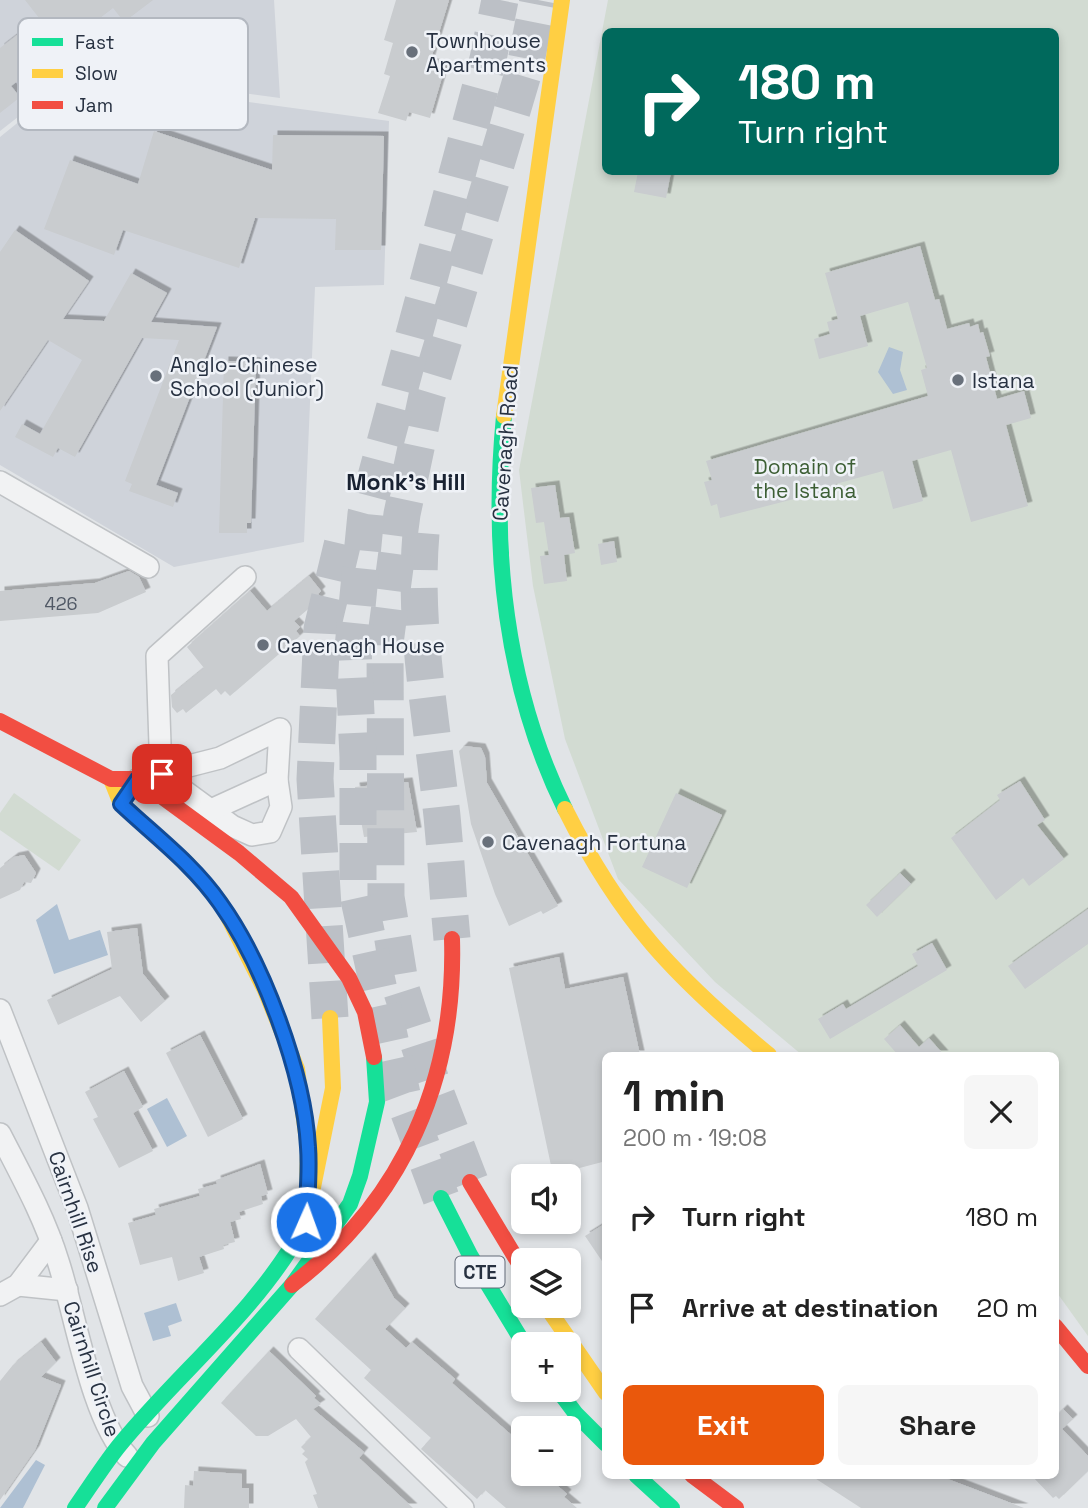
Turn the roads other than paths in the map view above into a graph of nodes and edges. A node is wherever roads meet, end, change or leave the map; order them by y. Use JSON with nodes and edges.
{"nodes":[{"id":1,"x":562,"y":0,"type":"edge"},
{"id":2,"x":0,"y":482,"type":"edge"},
{"id":3,"x":148,"y":567,"type":"dead end"},
{"id":4,"x":245,"y":577,"type":"dead end"},
{"id":5,"x":0,"y":721,"type":"edge"},
{"id":6,"x":162,"y":774,"type":"junction"},
{"id":7,"x":111,"y":779,"type":"junction"},
{"id":8,"x":138,"y":779,"type":"junction"},
{"id":9,"x":277,"y":780,"type":"junction"},
{"id":10,"x":121,"y":804,"type":"junction"},
{"id":11,"x":211,"y":810,"type":"junction"},
{"id":12,"x":452,"y":939,"type":"tunnel mouth"},
{"id":13,"x":0,"y":1010,"type":"edge"},
{"id":14,"x":330,"y":1018,"type":"tunnel mouth"},
{"id":15,"x":766,"y":1052,"type":"edge"},
{"id":16,"x":0,"y":1134,"type":"edge"},
{"id":17,"x":470,"y":1182,"type":"tunnel mouth"},
{"id":18,"x":441,"y":1198,"type":"tunnel mouth"},
{"id":19,"x":306,"y":1222,"type":"junction"},
{"id":20,"x":51,"y":1241,"type":"junction"},
{"id":21,"x":511,"y":1250,"type":"edge"},
{"id":22,"x":292,"y":1285,"type":"junction"},
{"id":23,"x":9,"y":1290,"type":"edge"},
{"id":24,"x":67,"y":1290,"type":"junction"},
{"id":25,"x":554,"y":1318,"type":"edge"},
{"id":26,"x":1059,"y":1331,"type":"edge"},
{"id":27,"x":517,"y":1332,"type":"edge"},
{"id":28,"x":299,"y":1349,"type":"dead end"},
{"id":29,"x":1088,"y":1366,"type":"edge"},
{"id":30,"x":602,"y":1387,"type":"edge"},
{"id":31,"x":567,"y":1402,"type":"edge"},
{"id":32,"x":148,"y":1416,"type":"junction"},
{"id":33,"x":602,"y":1440,"type":"edge"},
{"id":34,"x":118,"y":1447,"type":"junction"},
{"id":35,"x":135,"y":1466,"type":"junction"},
{"id":36,"x":640,"y":1479,"type":"edge"},
{"id":37,"x":697,"y":1479,"type":"edge"},
{"id":38,"x":75,"y":1508,"type":"edge"},
{"id":39,"x":105,"y":1508,"type":"edge"},
{"id":40,"x":463,"y":1508,"type":"edge"},
{"id":41,"x":672,"y":1508,"type":"edge"},
{"id":42,"x":736,"y":1508,"type":"edge"}],
"edges":[{"from":1,"to":15,"type":"main road","name":"Cavenagh Road"},
{"from":2,"to":3,"type":"street"},
{"from":4,"to":6,"type":"street"},
{"from":5,"to":7,"type":"main road"},
{"from":6,"to":8,"type":"street"},
{"from":6,"to":9,"type":"street"},
{"from":6,"to":11,"type":"street"},
{"from":7,"to":8,"type":"main road"},
{"from":7,"to":10,"type":"main road"},
{"from":8,"to":10,"type":"street"},
{"from":8,"to":22,"type":"main road"},
{"from":9,"to":11,"type":"street"},
{"from":9,"to":11,"type":"street"},
{"from":10,"to":19,"type":"main road"},
{"from":12,"to":22,"type":"main road"},
{"from":13,"to":32,"type":"street","name":"Cairnhill Rise"},
{"from":14,"to":19,"type":"main road"},
{"from":16,"to":20,"type":"street","name":"Cairnhill Circle"},
{"from":17,"to":21,"type":"main road","number":"CTE"},
{"from":18,"to":27,"type":"main road","number":"CTE"},
{"from":19,"to":32,"type":"main road"},
{"from":20,"to":23,"type":"street","name":"Cairnhill Circle"},
{"from":20,"to":24,"type":"street","name":"Cairnhill Circle"},
{"from":22,"to":35,"type":"main road"},
{"from":23,"to":24,"type":"street","name":"Cairnhill Circle"},
{"from":24,"to":34,"type":"street","name":"Cairnhill Circle"},
{"from":25,"to":30,"type":"main road"},
{"from":26,"to":29,"type":"main road"},
{"from":28,"to":40,"type":"street"},
{"from":31,"to":33,"type":"main road"},
{"from":32,"to":34,"type":"main road"},
{"from":34,"to":35,"type":"street","name":"Cairnhill Circle"},
{"from":34,"to":38,"type":"main road","name":"Cairnhill Circle"},
{"from":35,"to":39,"type":"main road"},
{"from":36,"to":41,"type":"main road"},
{"from":37,"to":42,"type":"main road"}]}
